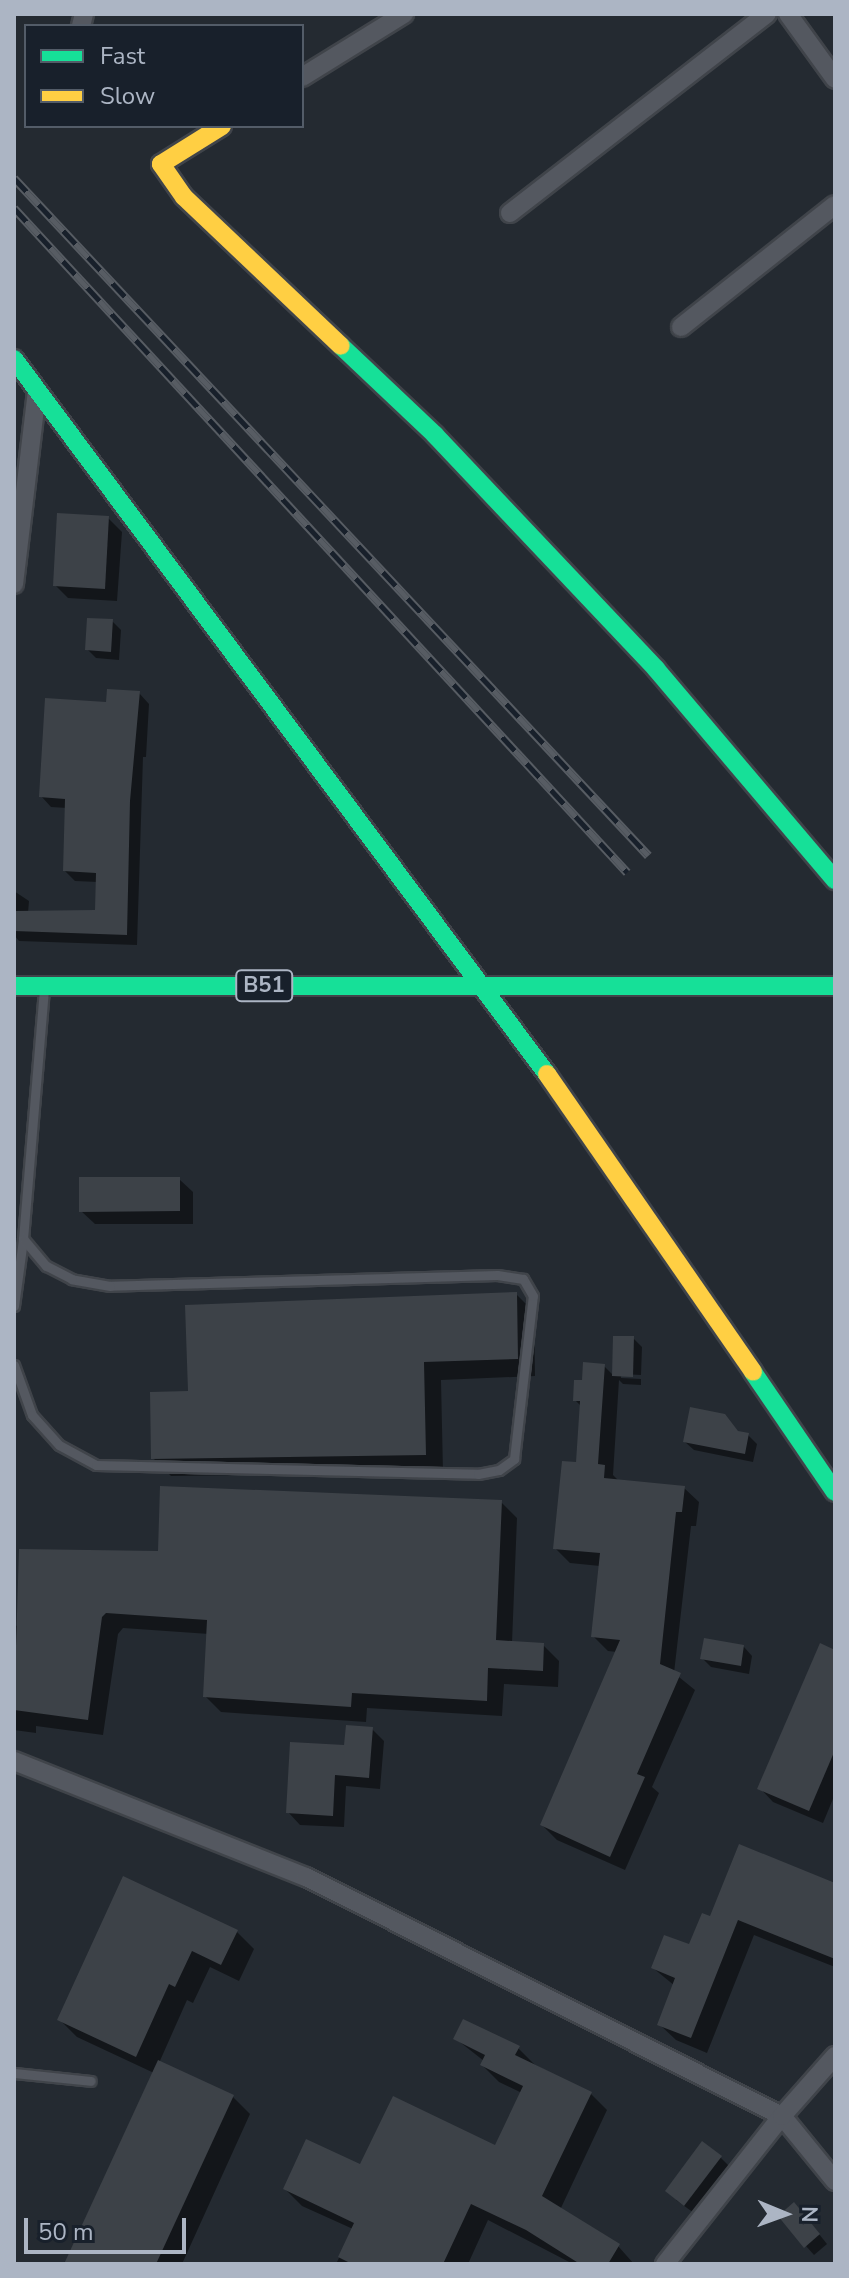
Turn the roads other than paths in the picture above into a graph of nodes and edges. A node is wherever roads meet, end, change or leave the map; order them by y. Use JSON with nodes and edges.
{"nodes":[{"id":1,"x":404,"y":14,"type":"edge"},
{"id":2,"x":767,"y":14,"type":"edge"},
{"id":3,"x":788,"y":14,"type":"edge"},
{"id":4,"x":304,"y":76,"type":"edge"},
{"id":5,"x":835,"y":79,"type":"edge"},
{"id":6,"x":219,"y":128,"type":"edge"},
{"id":7,"x":835,"y":205,"type":"edge"},
{"id":8,"x":510,"y":213,"type":"dead end"},
{"id":9,"x":681,"y":327,"type":"dead end"},
{"id":10,"x":14,"y":359,"type":"edge"},
{"id":11,"x":37,"y":390,"type":"junction"},
{"id":12,"x":14,"y":584,"type":"edge"},
{"id":13,"x":835,"y":880,"type":"edge"},
{"id":14,"x":14,"y":986,"type":"edge"},
{"id":15,"x":45,"y":986,"type":"junction"},
{"id":16,"x":835,"y":986,"type":"edge"},
{"id":17,"x":479,"y":987,"type":"junction"},
{"id":18,"x":23,"y":1239,"type":"junction"},
{"id":19,"x":14,"y":1306,"type":"edge"},
{"id":20,"x":14,"y":1365,"type":"edge"},
{"id":21,"x":835,"y":1492,"type":"edge"},
{"id":22,"x":14,"y":1761,"type":"edge"},
{"id":23,"x":835,"y":2056,"type":"edge"},
{"id":24,"x":14,"y":2073,"type":"edge"},
{"id":25,"x":91,"y":2081,"type":"dead end"},
{"id":26,"x":782,"y":2116,"type":"junction"},
{"id":27,"x":835,"y":2181,"type":"edge"},
{"id":28,"x":665,"y":2264,"type":"edge"}],
"edges":[{"from":1,"to":4,"type":"street"},
{"from":2,"to":8,"type":"street"},
{"from":3,"to":5,"type":"street"},
{"from":6,"to":13,"type":"main road"},
{"from":7,"to":9,"type":"street"},
{"from":10,"to":11,"type":"main road"},
{"from":11,"to":12,"type":"street"},
{"from":11,"to":17,"type":"main road"},
{"from":14,"to":15,"type":"main road","number":"B51"},
{"from":15,"to":17,"type":"main road","number":"B51"},
{"from":15,"to":18,"type":"lane"},
{"from":16,"to":17,"type":"main road","number":"B51"},
{"from":17,"to":21,"type":"main road"},
{"from":18,"to":19,"type":"lane"},
{"from":18,"to":20,"type":"lane"},
{"from":22,"to":26,"type":"street"},
{"from":23,"to":26,"type":"street"},
{"from":24,"to":25,"type":"lane"},
{"from":26,"to":27,"type":"street"},
{"from":26,"to":28,"type":"street"}]}
